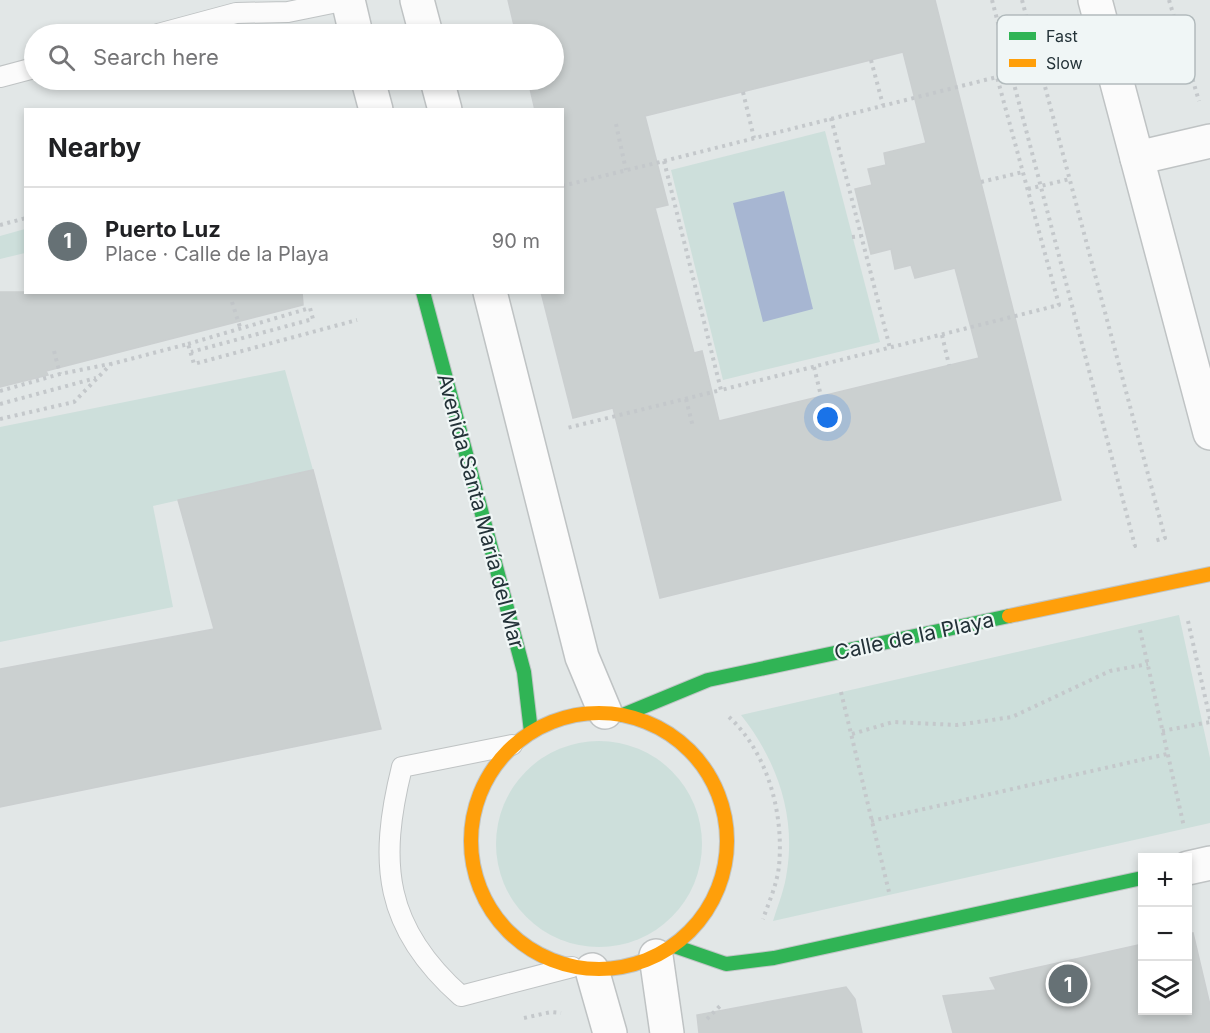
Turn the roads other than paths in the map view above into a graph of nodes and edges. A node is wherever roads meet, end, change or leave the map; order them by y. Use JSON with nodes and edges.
{"nodes":[{"id":1,"x":347,"y":0,"type":"edge"},
{"id":2,"x":417,"y":0,"type":"edge"},
{"id":3,"x":1095,"y":0,"type":"edge"},
{"id":4,"x":1099,"y":15,"type":"edge"},
{"id":5,"x":195,"y":24,"type":"edge"},
{"id":6,"x":353,"y":24,"type":"edge"},
{"id":7,"x":423,"y":24,"type":"edge"},
{"id":8,"x":24,"y":71,"type":"edge"},
{"id":9,"x":0,"y":77,"type":"edge"},
{"id":10,"x":1117,"y":84,"type":"edge"},
{"id":11,"x":371,"y":90,"type":"edge"},
{"id":12,"x":440,"y":90,"type":"edge"},
{"id":13,"x":375,"y":108,"type":"edge"},
{"id":14,"x":444,"y":108,"type":"edge"},
{"id":15,"x":1210,"y":141,"type":"edge"},
{"id":16,"x":1137,"y":158,"type":"junction"},
{"id":17,"x":424,"y":294,"type":"edge"},
{"id":18,"x":491,"y":294,"type":"edge"},
{"id":19,"x":1210,"y":433,"type":"edge"},
{"id":20,"x":1210,"y":574,"type":"edge"},
{"id":21,"x":614,"y":714,"type":"junction"},
{"id":22,"x":531,"y":732,"type":"junction"},
{"id":23,"x":512,"y":746,"type":"junction"},
{"id":24,"x":1138,"y":879,"type":"edge"},
{"id":25,"x":665,"y":951,"type":"junction"},
{"id":26,"x":582,"y":968,"type":"junction"},
{"id":27,"x":610,"y":1033,"type":"edge"},
{"id":28,"x":667,"y":1033,"type":"edge"}],
"edges":[{"from":1,"to":5,"type":"lane"},
{"from":1,"to":6,"type":"street"},
{"from":2,"to":7,"type":"street"},
{"from":3,"to":4,"type":"street"},
{"from":8,"to":9,"type":"lane"},
{"from":10,"to":16,"type":"street"},
{"from":11,"to":13,"type":"street"},
{"from":12,"to":14,"type":"street"},
{"from":15,"to":16,"type":"street"},
{"from":16,"to":19,"type":"street"},
{"from":17,"to":22,"type":"street","name":"Avenida Santa María del Mar"},
{"from":18,"to":21,"type":"street"},
{"from":20,"to":21,"type":"street","name":"Calle de la Playa"},
{"from":21,"to":22,"type":"street"},
{"from":21,"to":25,"type":"street"},
{"from":22,"to":23,"type":"street"},
{"from":23,"to":26,"type":"street"},
{"from":23,"to":26,"type":"lane"},
{"from":24,"to":25,"type":"street"},
{"from":25,"to":26,"type":"street"},
{"from":25,"to":28,"type":"street"},
{"from":26,"to":27,"type":"street"}]}
